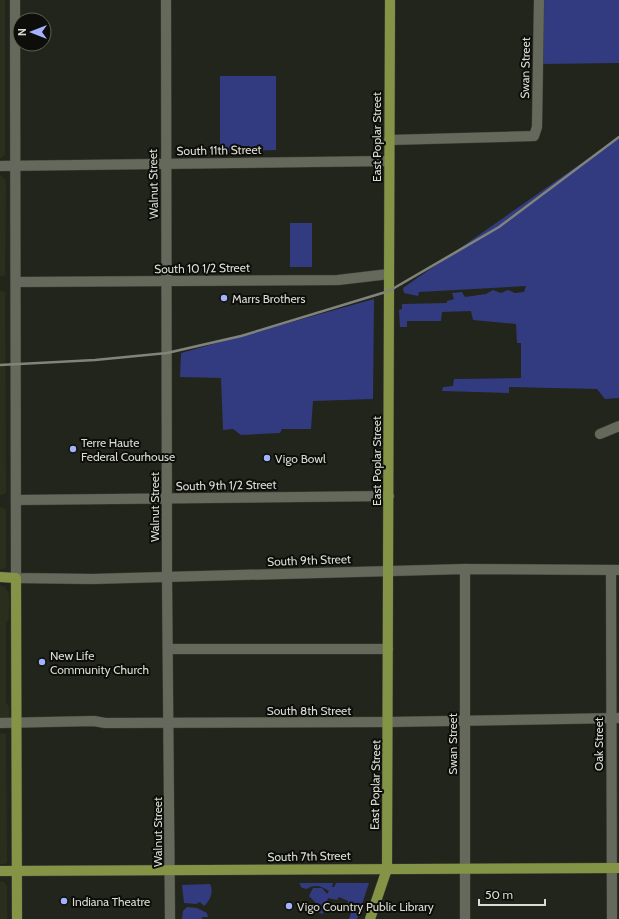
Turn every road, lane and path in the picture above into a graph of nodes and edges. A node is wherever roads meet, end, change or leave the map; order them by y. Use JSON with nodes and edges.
{"nodes":[{"id":1,"x":15,"y":0,"type":"edge"},
{"id":2,"x":166,"y":0,"type":"edge"},
{"id":3,"x":390,"y":0,"type":"edge"},
{"id":4,"x":539,"y":0,"type":"edge"},
{"id":5,"x":389,"y":140,"type":"junction"},
{"id":6,"x":389,"y":161,"type":"junction"},
{"id":7,"x":166,"y":164,"type":"junction"},
{"id":8,"x":0,"y":166,"type":"edge"},
{"id":9,"x":16,"y":166,"type":"junction"},
{"id":10,"x":389,"y":274,"type":"junction"},
{"id":11,"x":166,"y":281,"type":"junction"},
{"id":12,"x":16,"y":282,"type":"junction"},
{"id":13,"x":619,"y":426,"type":"edge"},
{"id":14,"x":600,"y":434,"type":"dead end"},
{"id":15,"x":389,"y":496,"type":"junction"},
{"id":16,"x":168,"y":499,"type":"junction"},
{"id":17,"x":16,"y":500,"type":"junction"},
{"id":18,"x":465,"y":569,"type":"junction"},
{"id":19,"x":615,"y":570,"type":"edge"},
{"id":20,"x":388,"y":571,"type":"junction"},
{"id":21,"x":0,"y":577,"type":"edge"},
{"id":22,"x":167,"y":577,"type":"junction"},
{"id":23,"x":16,"y":578,"type":"junction"},
{"id":24,"x":168,"y":649,"type":"junction"},
{"id":25,"x":388,"y":649,"type":"junction"},
{"id":26,"x":615,"y":718,"type":"edge"},
{"id":27,"x":465,"y":720,"type":"junction"},
{"id":28,"x":388,"y":722,"type":"junction"},
{"id":29,"x":16,"y":723,"type":"junction"},
{"id":30,"x":0,"y":724,"type":"edge"},
{"id":31,"x":169,"y":724,"type":"junction"},
{"id":32,"x":466,"y":868,"type":"junction"},
{"id":33,"x":615,"y":868,"type":"edge"},
{"id":34,"x":387,"y":869,"type":"junction"},
{"id":35,"x":0,"y":871,"type":"edge"},
{"id":36,"x":17,"y":871,"type":"junction"},
{"id":37,"x":170,"y":871,"type":"junction"},
{"id":38,"x":17,"y":919,"type":"edge"},
{"id":39,"x":170,"y":919,"type":"edge"},
{"id":40,"x":370,"y":919,"type":"edge"},
{"id":41,"x":465,"y":919,"type":"edge"},
{"id":42,"x":612,"y":919,"type":"edge"}],
"edges":[{"from":1,"to":9,"type":"street"},
{"from":2,"to":7,"type":"street","name":"Walnut Street"},
{"from":3,"to":5,"type":"main road","name":"East Poplar Street"},
{"from":4,"to":5,"type":"street","name":"Swan Street"},
{"from":5,"to":6,"type":"main road","name":"East Poplar Street"},
{"from":6,"to":7,"type":"street","name":"South 11th Street"},
{"from":6,"to":10,"type":"main road","name":"East Poplar Street"},
{"from":7,"to":9,"type":"street","name":"South 11th Street"},
{"from":7,"to":11,"type":"street","name":"Walnut Street"},
{"from":8,"to":9,"type":"street","name":"South 11th Street"},
{"from":9,"to":12,"type":"street"},
{"from":10,"to":11,"type":"street","name":"South 10 1/2 Street"},
{"from":10,"to":15,"type":"main road","name":"East Poplar Street"},
{"from":11,"to":12,"type":"street","name":"South 10 1/2 Street"},
{"from":11,"to":16,"type":"street","name":"Walnut Street"},
{"from":12,"to":17,"type":"street"},
{"from":13,"to":14,"type":"street"},
{"from":15,"to":16,"type":"street","name":"South 9th 1/2 Street"},
{"from":15,"to":20,"type":"main road","name":"East Poplar Street"},
{"from":16,"to":17,"type":"street","name":"South 9th 1/2 Street"},
{"from":16,"to":22,"type":"street","name":"Walnut Street"},
{"from":17,"to":23,"type":"street"},
{"from":18,"to":19,"type":"street","name":"South 9th Street"},
{"from":18,"to":20,"type":"street","name":"South 9th Street"},
{"from":18,"to":27,"type":"street","name":"Swan Street"},
{"from":19,"to":26,"type":"street","name":"Oak Street"},
{"from":20,"to":22,"type":"street","name":"South 9th Street"},
{"from":20,"to":25,"type":"main road","name":"East Poplar Street"},
{"from":21,"to":23,"type":"main road","name":"South 9th Street"},
{"from":22,"to":23,"type":"street","name":"South 9th Street"},
{"from":22,"to":24,"type":"street","name":"Walnut Street"},
{"from":23,"to":29,"type":"main road"},
{"from":24,"to":25,"type":"street"},
{"from":24,"to":31,"type":"street","name":"Walnut Street"},
{"from":25,"to":28,"type":"main road","name":"East Poplar Street"},
{"from":26,"to":27,"type":"street","name":"South 8th Street"},
{"from":26,"to":33,"type":"street","name":"Oak Street"},
{"from":27,"to":28,"type":"street","name":"South 8th Street"},
{"from":27,"to":32,"type":"street","name":"Swan Street"},
{"from":28,"to":31,"type":"street","name":"South 8th Street"},
{"from":28,"to":34,"type":"main road","name":"East Poplar Street"},
{"from":29,"to":30,"type":"street","name":"South 8th Street"},
{"from":29,"to":31,"type":"street","name":"South 8th Street"},
{"from":29,"to":36,"type":"main road"},
{"from":31,"to":37,"type":"street","name":"Walnut Street"},
{"from":32,"to":33,"type":"main road","name":"South 7th Street"},
{"from":32,"to":34,"type":"main road","name":"South 7th Street"},
{"from":32,"to":41,"type":"street","name":"Swan Street"},
{"from":33,"to":42,"type":"street","name":"Oak Street"},
{"from":34,"to":37,"type":"main road","name":"South 7th Street"},
{"from":34,"to":40,"type":"main road","name":"East Poplar Street"},
{"from":35,"to":36,"type":"main road","name":"South 7th Street"},
{"from":36,"to":37,"type":"main road","name":"South 7th Street"},
{"from":36,"to":38,"type":"main road"},
{"from":37,"to":39,"type":"street","name":"Walnut Street"}]}
